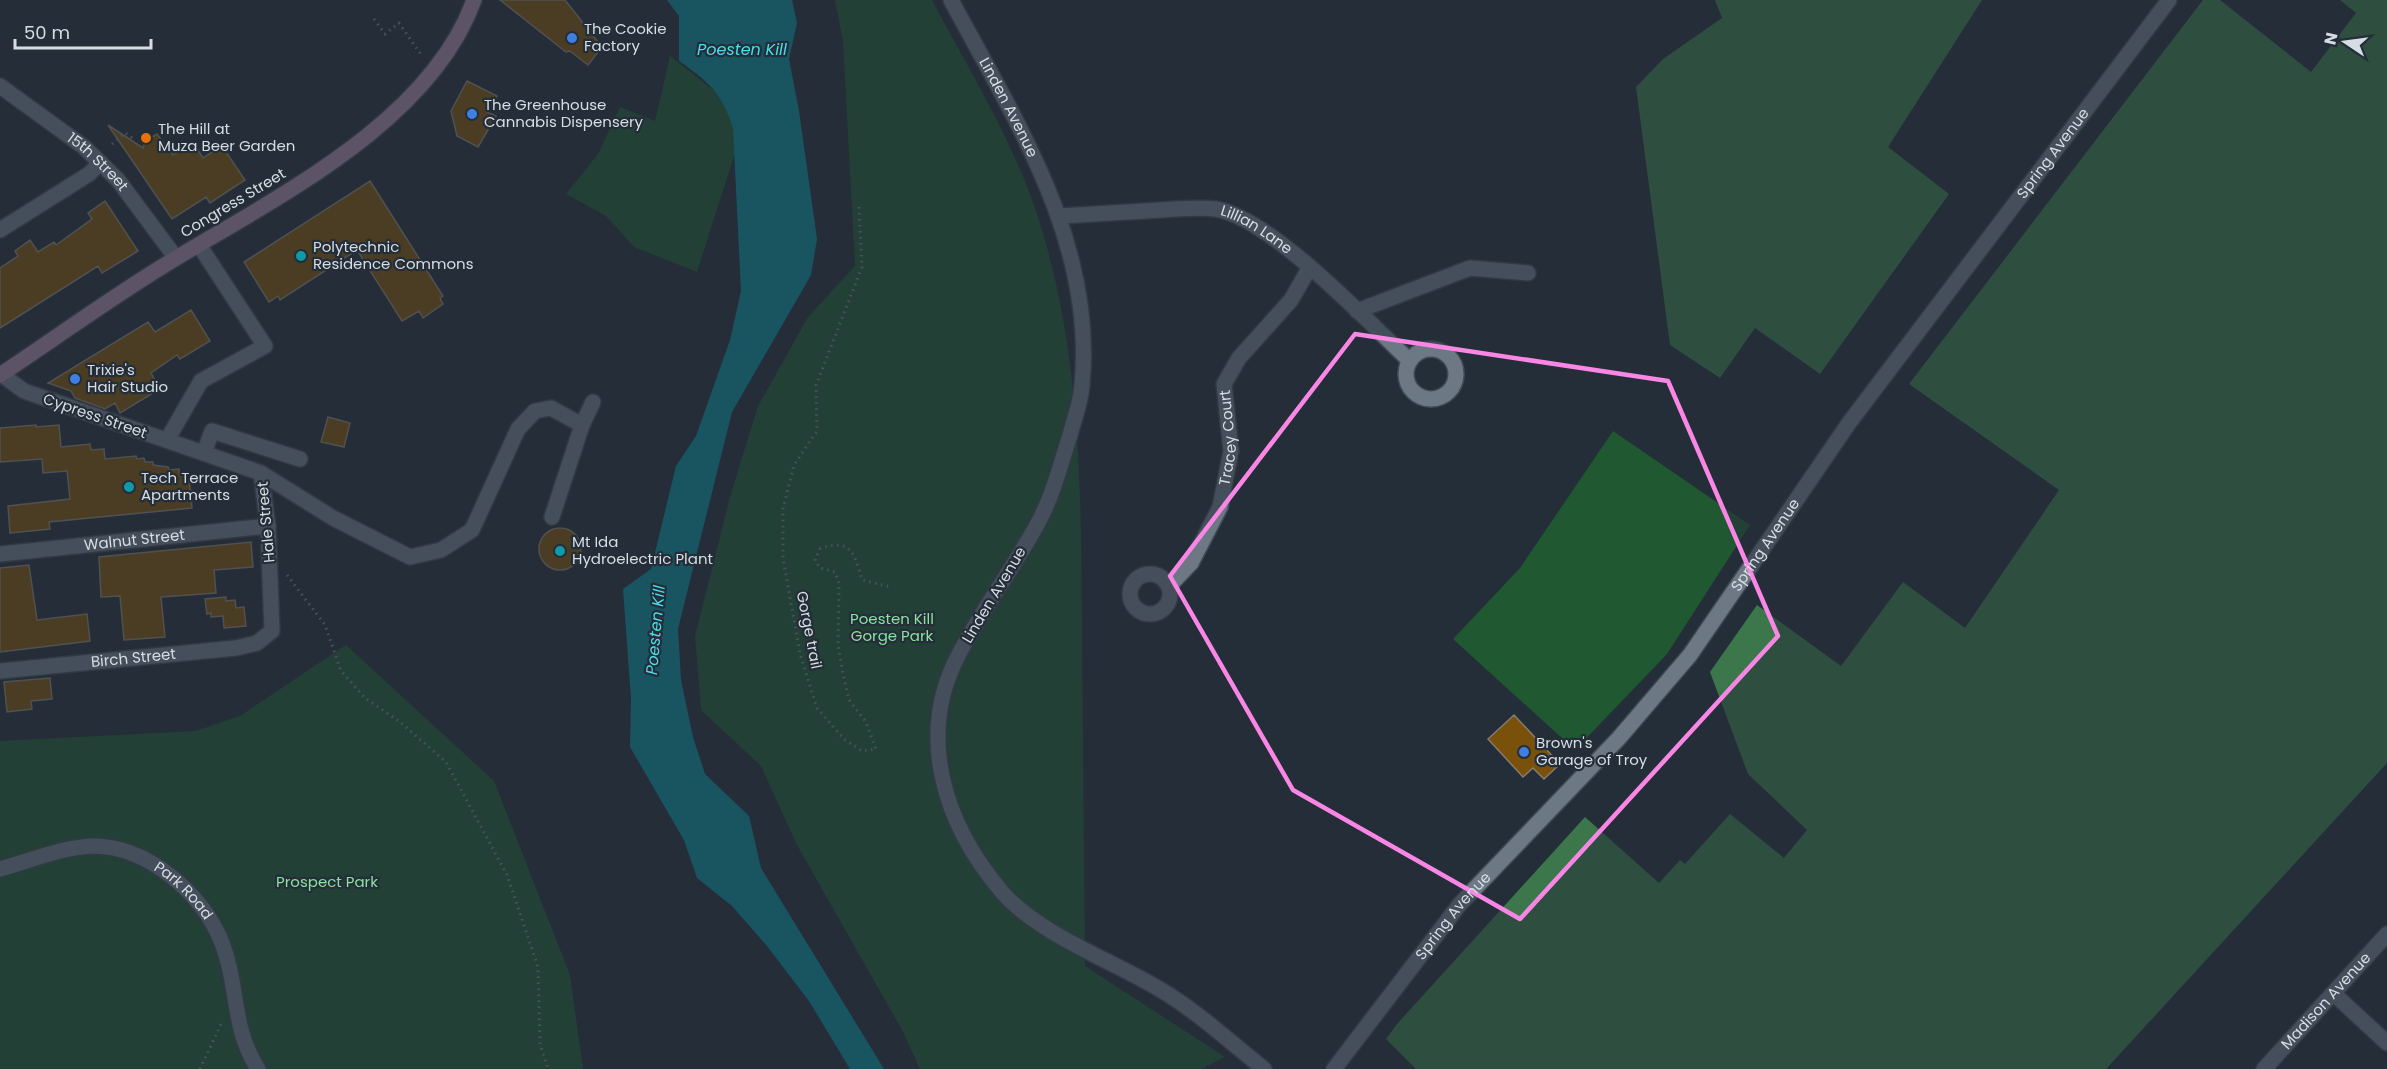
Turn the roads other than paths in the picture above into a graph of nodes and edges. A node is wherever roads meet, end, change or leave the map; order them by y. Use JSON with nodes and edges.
{"nodes":[{"id":1,"x":474,"y":0,"type":"edge"},
{"id":2,"x":951,"y":0,"type":"edge"},
{"id":3,"x":2169,"y":0,"type":"edge"},
{"id":4,"x":0,"y":86,"type":"edge"},
{"id":5,"x":100,"y":163,"type":"junction"},
{"id":6,"x":1060,"y":216,"type":"junction"},
{"id":7,"x":0,"y":230,"type":"edge"},
{"id":8,"x":199,"y":245,"type":"junction"},
{"id":9,"x":176,"y":258,"type":"junction"},
{"id":10,"x":1310,"y":267,"type":"junction"},
{"id":11,"x":1528,"y":273,"type":"dead end"},
{"id":12,"x":1357,"y":311,"type":"junction"},
{"id":13,"x":1410,"y":361,"type":"dead end"},
{"id":14,"x":1,"y":375,"type":"edge"},
{"id":15,"x":593,"y":402,"type":"dead end"},
{"id":16,"x":582,"y":425,"type":"junction"},
{"id":17,"x":167,"y":440,"type":"junction"},
{"id":18,"x":205,"y":453,"type":"junction"},
{"id":19,"x":300,"y":459,"type":"dead end"},
{"id":20,"x":261,"y":473,"type":"junction"},
{"id":21,"x":220,"y":476,"type":"dead end"},
{"id":22,"x":552,"y":517,"type":"dead end"},
{"id":23,"x":268,"y":526,"type":"junction"},
{"id":24,"x":0,"y":554,"type":"edge"},
{"id":25,"x":1169,"y":586,"type":"dead end"},
{"id":26,"x":263,"y":638,"type":"joint"},
{"id":27,"x":0,"y":670,"type":"edge"},
{"id":28,"x":0,"y":869,"type":"edge"},
{"id":29,"x":2387,"y":934,"type":"edge"},
{"id":30,"x":2334,"y":994,"type":"junction"},
{"id":31,"x":2387,"y":1043,"type":"edge"},
{"id":32,"x":258,"y":1069,"type":"edge"},
{"id":33,"x":1264,"y":1069,"type":"edge"},
{"id":34,"x":1334,"y":1069,"type":"edge"},
{"id":35,"x":2264,"y":1069,"type":"edge"}],
"edges":[{"from":1,"to":8,"type":"main road","name":"Congress Street"},
{"from":2,"to":6,"type":"street","name":"Linden Avenue"},
{"from":3,"to":34,"type":"street","name":"Spring Avenue"},
{"from":4,"to":5,"type":"street","name":"15th Street"},
{"from":5,"to":7,"type":"street"},
{"from":5,"to":9,"type":"street","name":"15th Street"},
{"from":6,"to":10,"type":"street","name":"Lillian Lane"},
{"from":6,"to":33,"type":"street","name":"Linden Avenue"},
{"from":8,"to":9,"type":"main road","name":"Congress Street"},
{"from":8,"to":17,"type":"street"},
{"from":9,"to":14,"type":"main road","name":"Congress Street"},
{"from":10,"to":12,"type":"street","name":"Lillian Lane"},
{"from":10,"to":25,"type":"street","name":"Tracey Court"},
{"from":11,"to":12,"type":"street"},
{"from":12,"to":13,"type":"street","name":"Lillian Lane"},
{"from":14,"to":17,"type":"street","name":"Cypress Street"},
{"from":15,"to":16,"type":"street"},
{"from":16,"to":20,"type":"street"},
{"from":16,"to":22,"type":"street"},
{"from":17,"to":18,"type":"street","name":"Cypress Street"},
{"from":18,"to":19,"type":"street"},
{"from":18,"to":20,"type":"street","name":"Hale Street"},
{"from":18,"to":21,"type":"street"},
{"from":20,"to":23,"type":"street","name":"Hale Street"},
{"from":23,"to":24,"type":"street","name":"Walnut Street"},
{"from":23,"to":26,"type":"street","name":"Hale Street"},
{"from":26,"to":27,"type":"street","name":"Birch Street"},
{"from":28,"to":32,"type":"street","name":"Park Road"},
{"from":29,"to":30,"type":"street","name":"Madison Avenue"},
{"from":30,"to":31,"type":"street"},
{"from":30,"to":35,"type":"street","name":"Madison Avenue"}]}
